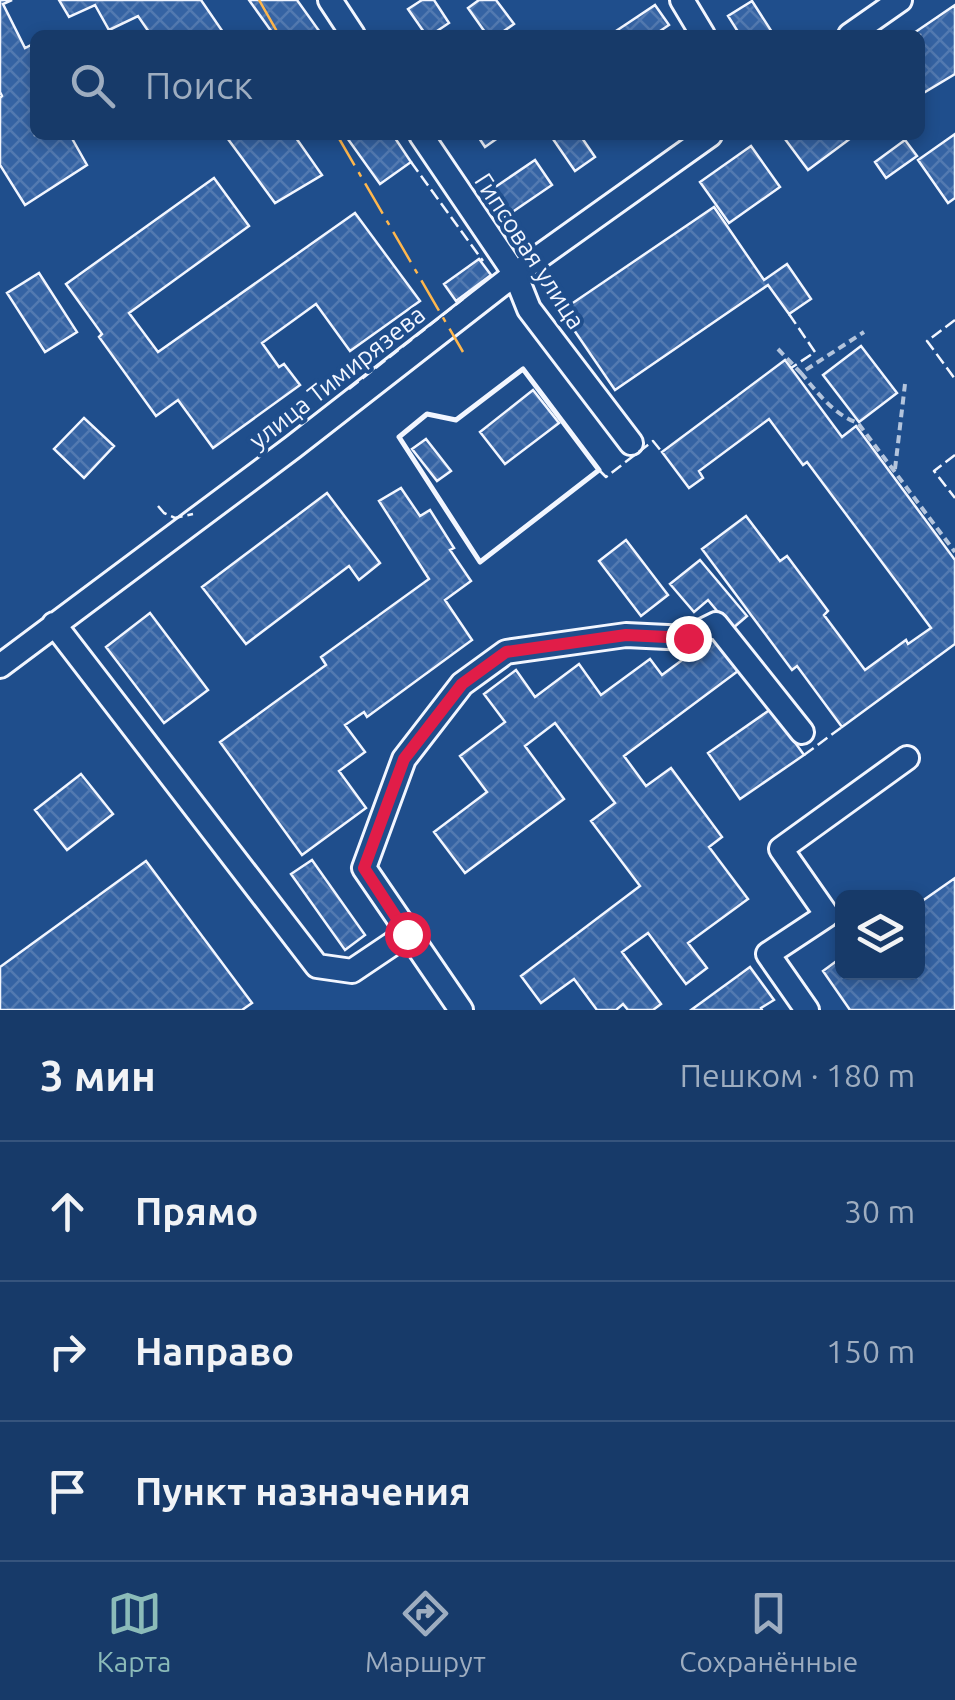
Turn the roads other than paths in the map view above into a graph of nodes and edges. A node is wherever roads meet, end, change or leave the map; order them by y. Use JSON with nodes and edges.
{"nodes":[{"id":1,"x":330,"y":0,"type":"edge"},
{"id":2,"x":682,"y":0,"type":"edge"},
{"id":3,"x":900,"y":0,"type":"edge"},
{"id":4,"x":351,"y":30,"type":"edge"},
{"id":5,"x":700,"y":30,"type":"edge"},
{"id":6,"x":857,"y":30,"type":"edge"},
{"id":7,"x":424,"y":140,"type":"edge"},
{"id":8,"x":703,"y":140,"type":"edge"},
{"id":9,"x":515,"y":274,"type":"junction"},
{"id":10,"x":632,"y":442,"type":"dead end"},
{"id":11,"x":54,"y":624,"type":"junction"},
{"id":12,"x":0,"y":666,"type":"edge"},
{"id":13,"x":802,"y":732,"type":"dead end"},
{"id":14,"x":907,"y":758,"type":"dead end"},
{"id":15,"x":407,"y":934,"type":"junction"},
{"id":16,"x":461,"y":1010,"type":"edge"},
{"id":17,"x":806,"y":1010,"type":"edge"}],
"edges":[{"from":1,"to":4,"type":"street"},
{"from":2,"to":5,"type":"street"},
{"from":3,"to":6,"type":"street"},
{"from":7,"to":9,"type":"street","name":"Гипсовая улица"},
{"from":8,"to":9,"type":"street","name":"улица Тимирязева"},
{"from":9,"to":10,"type":"street","name":"Гипсовая улица"},
{"from":9,"to":11,"type":"street","name":"улица Тимирязева"},
{"from":11,"to":12,"type":"street","name":"улица Тимирязева"},
{"from":11,"to":15,"type":"street"},
{"from":13,"to":15,"type":"street"},
{"from":14,"to":17,"type":"street"},
{"from":15,"to":16,"type":"street"}]}
